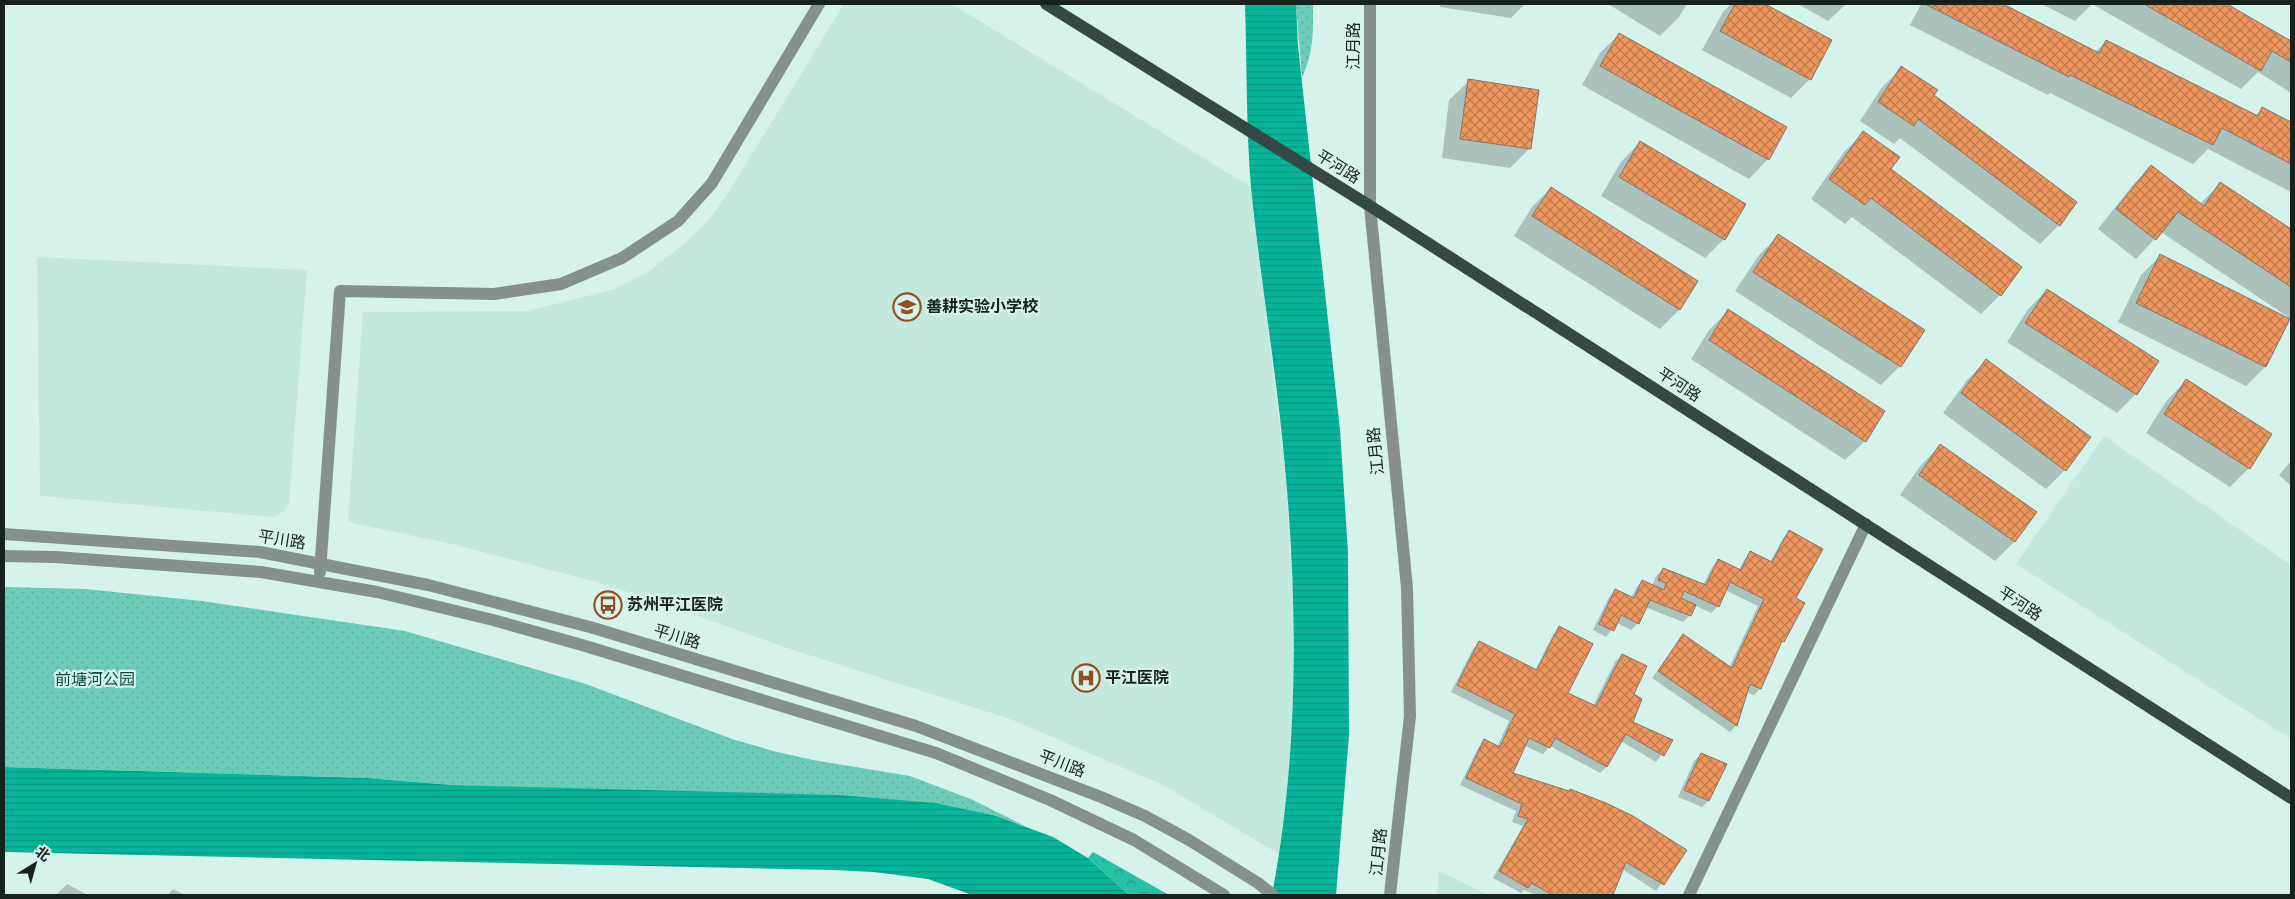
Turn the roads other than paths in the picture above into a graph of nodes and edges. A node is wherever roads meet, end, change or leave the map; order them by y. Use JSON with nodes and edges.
{"nodes":[{"id":1,"x":820,"y":4,"type":"edge"},
{"id":2,"x":1046,"y":4,"type":"edge"},
{"id":3,"x":1370,"y":4,"type":"edge"},
{"id":4,"x":1370,"y":206,"type":"junction"},
{"id":5,"x":1866,"y":524,"type":"junction"},
{"id":6,"x":4,"y":534,"type":"edge"},
{"id":7,"x":4,"y":556,"type":"edge"},
{"id":8,"x":320,"y":563,"type":"junction"},
{"id":9,"x":319,"y":582,"type":"junction"},
{"id":10,"x":2291,"y":798,"type":"edge"},
{"id":11,"x":1224,"y":895,"type":"edge"},
{"id":12,"x":1273,"y":895,"type":"edge"},
{"id":13,"x":1390,"y":895,"type":"edge"},
{"id":14,"x":1689,"y":895,"type":"edge"}],
"edges":[{"from":1,"to":8,"type":"street"},
{"from":2,"to":4,"type":"main road","name":"平河路"},
{"from":3,"to":4,"type":"street","name":"江月路"},
{"from":4,"to":5,"type":"main road","name":"平河路"},
{"from":4,"to":13,"type":"street","name":"江月路"},
{"from":5,"to":10,"type":"main road","name":"平河路"},
{"from":5,"to":14,"type":"street"},
{"from":6,"to":8,"type":"street","name":"平川路"},
{"from":7,"to":9,"type":"street"},
{"from":8,"to":9,"type":"street"},
{"from":8,"to":12,"type":"street","name":"平川路"},
{"from":9,"to":11,"type":"street"}]}
